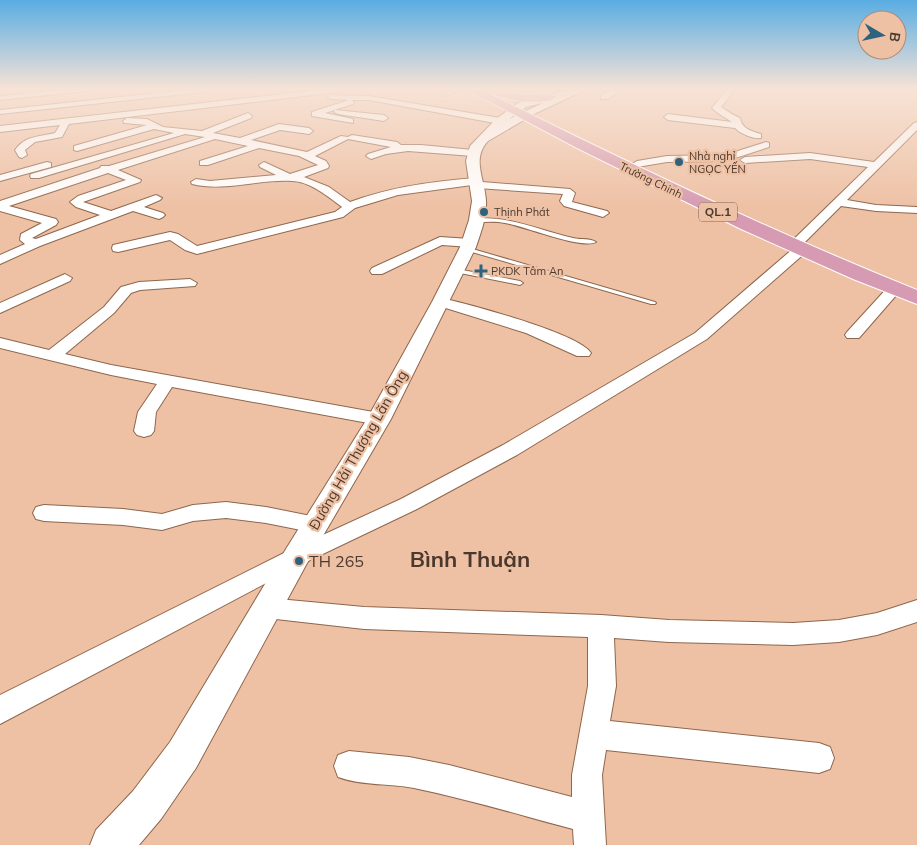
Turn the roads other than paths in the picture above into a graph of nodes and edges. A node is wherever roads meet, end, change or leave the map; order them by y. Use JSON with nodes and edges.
{"nodes":[{"id":1,"x":63,"y":128,"type":"edge"},
{"id":2,"x":146,"y":128,"type":"edge"},
{"id":3,"x":166,"y":128,"type":"edge"},
{"id":4,"x":178,"y":128,"type":"edge"},
{"id":5,"x":216,"y":128,"type":"edge"},
{"id":6,"x":275,"y":128,"type":"edge"},
{"id":7,"x":290,"y":128,"type":"edge"},
{"id":8,"x":468,"y":128,"type":"edge"},
{"id":9,"x":499,"y":128,"type":"edge"},
{"id":10,"x":516,"y":128,"type":"edge"},
{"id":11,"x":536,"y":128,"type":"edge"},
{"id":12,"x":551,"y":128,"type":"edge"},
{"id":13,"x":560,"y":128,"type":"edge"},
{"id":14,"x":741,"y":128,"type":"edge"},
{"id":15,"x":913,"y":128,"type":"edge"},
{"id":16,"x":173,"y":130,"type":"junction"},
{"id":17,"x":309,"y":131,"type":"dead end"},
{"id":18,"x":187,"y":132,"type":"junction"},
{"id":19,"x":558,"y":133,"type":"junction"},
{"id":20,"x":202,"y":134,"type":"junction"},
{"id":21,"x":490,"y":135,"type":"junction"},
{"id":22,"x":758,"y":136,"type":"dead end"},
{"id":23,"x":215,"y":137,"type":"junction"},
{"id":24,"x":240,"y":142,"type":"junction"},
{"id":25,"x":257,"y":145,"type":"junction"},
{"id":26,"x":766,"y":145,"type":"dead end"},
{"id":27,"x":400,"y":147,"type":"junction"},
{"id":28,"x":77,"y":148,"type":"dead end"},
{"id":29,"x":22,"y":155,"type":"dead end"},
{"id":30,"x":307,"y":156,"type":"junction"},
{"id":31,"x":371,"y":156,"type":"dead end"},
{"id":32,"x":745,"y":160,"type":"dead end"},
{"id":33,"x":88,"y":161,"type":"junction"},
{"id":34,"x":204,"y":163,"type":"dead end"},
{"id":35,"x":637,"y":164,"type":"junction"},
{"id":36,"x":264,"y":165,"type":"dead end"},
{"id":37,"x":876,"y":165,"type":"junction"},
{"id":38,"x":109,"y":170,"type":"junction"},
{"id":39,"x":35,"y":176,"type":"dead end"},
{"id":40,"x":291,"y":177,"type":"junction"},
{"id":41,"x":0,"y":178,"type":"edge"},
{"id":42,"x":196,"y":182,"type":"dead end"},
{"id":43,"x":477,"y":183,"type":"junction"},
{"id":44,"x":156,"y":198,"type":"dead end"},
{"id":45,"x":840,"y":202,"type":"junction"},
{"id":46,"x":0,"y":206,"type":"edge"},
{"id":47,"x":133,"y":206,"type":"junction"},
{"id":48,"x":349,"y":207,"type":"junction"},
{"id":49,"x":917,"y":210,"type":"edge"},
{"id":50,"x":603,"y":213,"type":"dead end"},
{"id":51,"x":111,"y":215,"type":"junction"},
{"id":52,"x":160,"y":215,"type":"dead end"},
{"id":53,"x":593,"y":242,"type":"dead end"},
{"id":54,"x":36,"y":243,"type":"junction"},
{"id":55,"x":185,"y":245,"type":"junction"},
{"id":56,"x":468,"y":246,"type":"junction"},
{"id":57,"x":800,"y":246,"type":"junction"},
{"id":58,"x":118,"y":248,"type":"dead end"},
{"id":59,"x":135,"y":255,"type":"dead end"},
{"id":60,"x":0,"y":260,"type":"edge"},
{"id":61,"x":377,"y":271,"type":"dead end"},
{"id":62,"x":65,"y":278,"type":"dead end"},
{"id":63,"x":190,"y":283,"type":"dead end"},
{"id":64,"x":520,"y":283,"type":"dead end"},
{"id":65,"x":894,"y":289,"type":"junction"},
{"id":66,"x":917,"y":290,"type":"edge"},
{"id":67,"x":917,"y":298,"type":"edge"},
{"id":68,"x":441,"y":302,"type":"junction"},
{"id":69,"x":653,"y":303,"type":"dead end"},
{"id":70,"x":0,"y":309,"type":"edge"},
{"id":71,"x":853,"y":335,"type":"dead end"},
{"id":72,"x":0,"y":343,"type":"edge"},
{"id":73,"x":583,"y":353,"type":"dead end"},
{"id":74,"x":53,"y":355,"type":"junction"},
{"id":75,"x":168,"y":380,"type":"junction"},
{"id":76,"x":379,"y":419,"type":"junction"},
{"id":77,"x":144,"y":431,"type":"dead end"},
{"id":78,"x":44,"y":513,"type":"dead end"},
{"id":79,"x":316,"y":524,"type":"junction"},
{"id":80,"x":296,"y":557,"type":"junction"},
{"id":81,"x":267,"y":608,"type":"junction"},
{"id":82,"x":917,"y":611,"type":"edge"},
{"id":83,"x":602,"y":626,"type":"junction"},
{"id":84,"x":0,"y":710,"type":"edge"},
{"id":85,"x":594,"y":734,"type":"junction"},
{"id":86,"x":819,"y":758,"type":"dead end"},
{"id":87,"x":349,"y":766,"type":"dead end"},
{"id":88,"x":589,"y":831,"type":"edge"},
{"id":89,"x":111,"y":845,"type":"edge"}],
"edges":[{"from":1,"to":29,"type":"street"},
{"from":2,"to":28,"type":"street"},
{"from":3,"to":16,"type":"street"},
{"from":4,"to":16,"type":"street"},
{"from":5,"to":20,"type":"street"},
{"from":6,"to":24,"type":"street"},
{"from":7,"to":17,"type":"street"},
{"from":8,"to":21,"type":"street"},
{"from":9,"to":21,"type":"street"},
{"from":10,"to":21,"type":"highway"},
{"from":11,"to":19,"type":"highway"},
{"from":12,"to":19,"type":"highway","name":"Trường Chinh","number":"QL.1"},
{"from":13,"to":35,"type":"highway","name":"Trường Chinh","number":"QL.1"},
{"from":14,"to":22,"type":"street"},
{"from":15,"to":37,"type":"street"},
{"from":16,"to":18,"type":"street"},
{"from":18,"to":20,"type":"street"},
{"from":18,"to":33,"type":"street"},
{"from":19,"to":57,"type":"highway","name":"Trường Chinh","number":"QL.1"},
{"from":20,"to":23,"type":"street"},
{"from":21,"to":27,"type":"street"},
{"from":21,"to":43,"type":"street","name":"Đường Hải Thượng Lãn Ông"},
{"from":23,"to":24,"type":"street"},
{"from":23,"to":38,"type":"street"},
{"from":24,"to":25,"type":"street"},
{"from":25,"to":30,"type":"street"},
{"from":25,"to":34,"type":"street"},
{"from":26,"to":35,"type":"street"},
{"from":27,"to":30,"type":"street"},
{"from":27,"to":31,"type":"street"},
{"from":30,"to":40,"type":"street"},
{"from":32,"to":37,"type":"street"},
{"from":33,"to":38,"type":"street"},
{"from":33,"to":39,"type":"street"},
{"from":33,"to":41,"type":"street"},
{"from":35,"to":57,"type":"highway","name":"Trường Chinh","number":"QL.1"},
{"from":36,"to":40,"type":"street"},
{"from":37,"to":45,"type":"street"},
{"from":38,"to":46,"type":"street"},
{"from":38,"to":51,"type":"street"},
{"from":40,"to":42,"type":"street"},
{"from":40,"to":48,"type":"street"},
{"from":43,"to":48,"type":"street"},
{"from":43,"to":50,"type":"street"},
{"from":43,"to":56,"type":"street","name":"Đường Hải Thượng Lãn Ông"},
{"from":44,"to":47,"type":"street"},
{"from":45,"to":49,"type":"street"},
{"from":45,"to":57,"type":"street"},
{"from":46,"to":54,"type":"street"},
{"from":47,"to":51,"type":"street"},
{"from":47,"to":52,"type":"street"},
{"from":48,"to":55,"type":"street"},
{"from":51,"to":54,"type":"street"},
{"from":53,"to":56,"type":"lane"},
{"from":54,"to":60,"type":"street"},
{"from":55,"to":58,"type":"street"},
{"from":55,"to":59,"type":"street"},
{"from":56,"to":61,"type":"street"},
{"from":56,"to":64,"type":"lane"},
{"from":56,"to":68,"type":"street","name":"Đường Hải Thượng Lãn Ông"},
{"from":56,"to":69,"type":"lane"},
{"from":57,"to":65,"type":"highway","name":"Trường Chinh","number":"QL.1"},
{"from":57,"to":66,"type":"highway","name":"Trường Chinh","number":"QL.1"},
{"from":57,"to":80,"type":"street"},
{"from":62,"to":70,"type":"street"},
{"from":63,"to":74,"type":"street"},
{"from":65,"to":67,"type":"highway","name":"Trường Chinh","number":"QL.1"},
{"from":65,"to":71,"type":"street"},
{"from":68,"to":73,"type":"street"},
{"from":68,"to":76,"type":"street","name":"Đường Hải Thượng Lãn Ông"},
{"from":72,"to":74,"type":"street"},
{"from":74,"to":75,"type":"street"},
{"from":75,"to":76,"type":"street"},
{"from":75,"to":77,"type":"street"},
{"from":76,"to":79,"type":"street","name":"Đường Hải Thượng Lãn Ông"},
{"from":78,"to":79,"type":"street"},
{"from":79,"to":80,"type":"street","name":"Đường Hải Thượng Lãn Ông"},
{"from":80,"to":81,"type":"street","name":"Đường Hải Thượng Lãn Ông"},
{"from":80,"to":84,"type":"street"},
{"from":81,"to":83,"type":"street"},
{"from":81,"to":89,"type":"street","name":"Đường Hải Thượng Lãn Ông"},
{"from":82,"to":83,"type":"street"},
{"from":83,"to":85,"type":"street"},
{"from":85,"to":86,"type":"street"},
{"from":85,"to":88,"type":"street"},
{"from":87,"to":88,"type":"street"}]}
